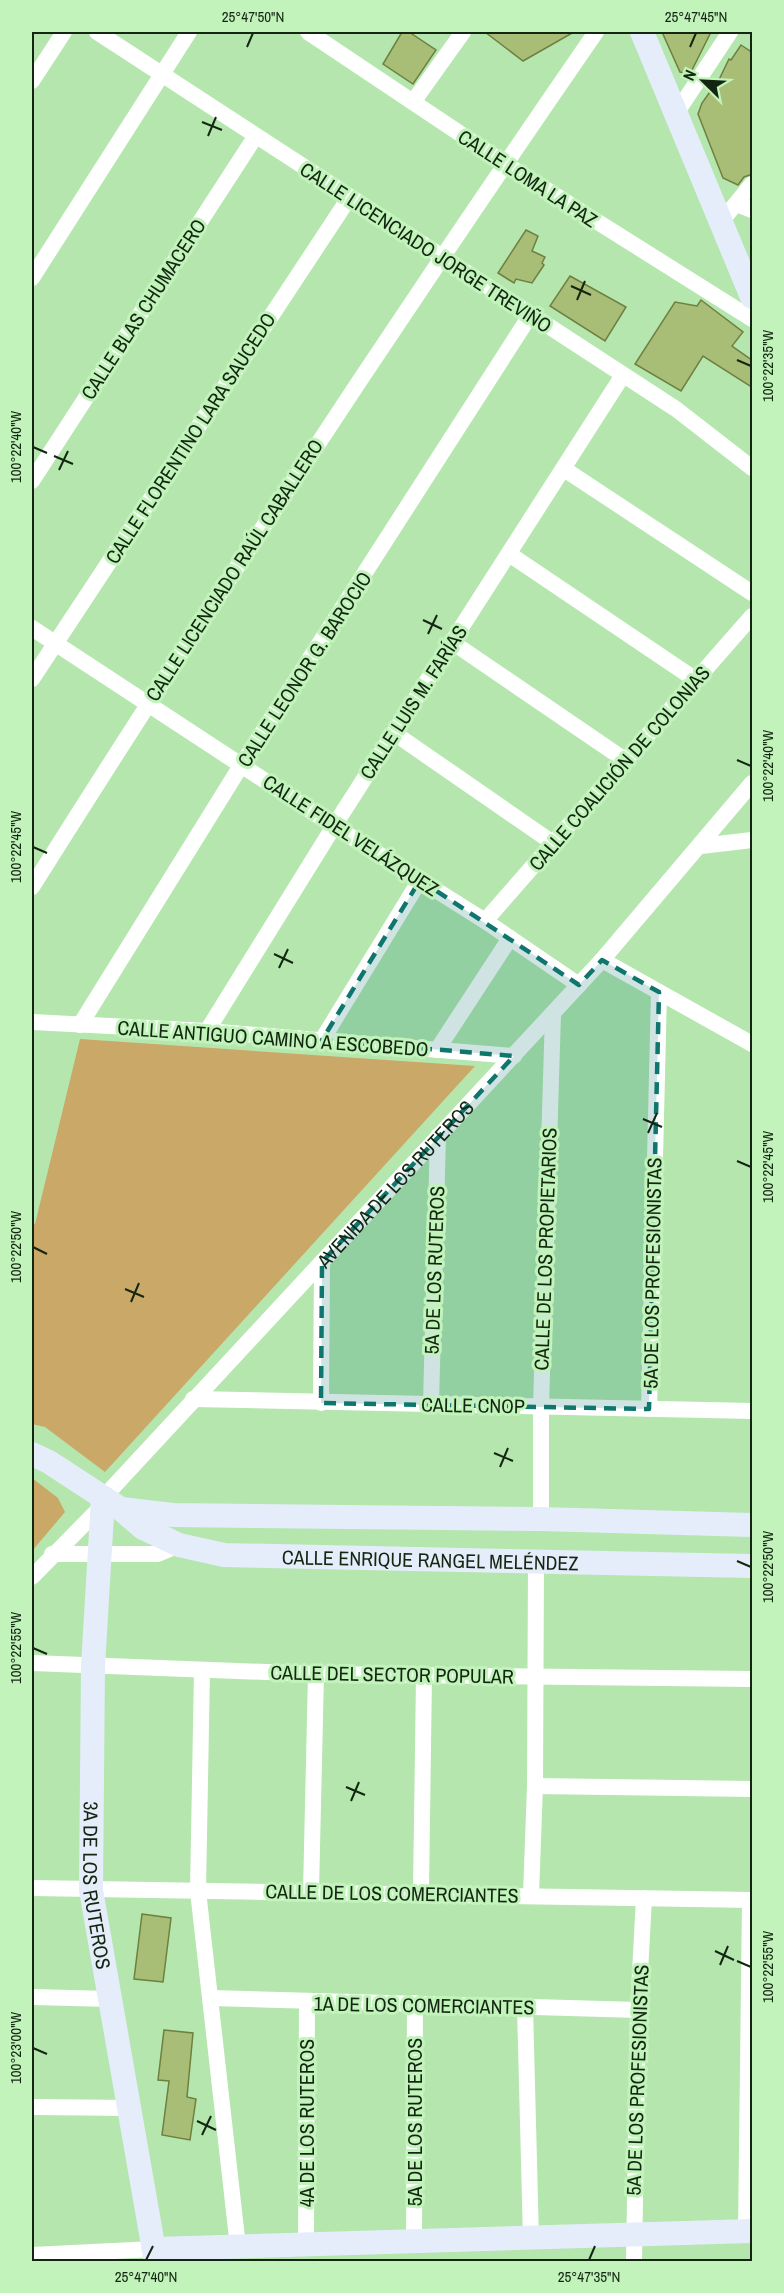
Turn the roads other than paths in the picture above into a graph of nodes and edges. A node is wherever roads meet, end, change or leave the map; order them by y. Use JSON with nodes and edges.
{"nodes":[{"id":1,"x":64,"y":32,"type":"edge"},
{"id":2,"x":97,"y":32,"type":"edge"},
{"id":3,"x":189,"y":32,"type":"edge"},
{"id":4,"x":463,"y":32,"type":"edge"},
{"id":5,"x":596,"y":32,"type":"edge"},
{"id":6,"x":642,"y":32,"type":"edge"},
{"id":7,"x":730,"y":32,"type":"edge"},
{"id":8,"x":318,"y":34,"type":"edge"},
{"id":9,"x":162,"y":72,"type":"junction"},
{"id":10,"x":32,"y":81,"type":"edge"},
{"id":11,"x":413,"y":102,"type":"junction"},
{"id":12,"x":675,"y":115,"type":"junction"},
{"id":13,"x":255,"y":137,"type":"junction"},
{"id":14,"x":504,"y":163,"type":"junction"},
{"id":15,"x":753,"y":184,"type":"edge"},
{"id":16,"x":349,"y":198,"type":"junction"},
{"id":17,"x":745,"y":207,"type":"edge"},
{"id":18,"x":720,"y":223,"type":"junction"},
{"id":19,"x":441,"y":256,"type":"junction"},
{"id":20,"x":32,"y":278,"type":"edge"},
{"id":21,"x":753,"y":297,"type":"edge"},
{"id":22,"x":531,"y":314,"type":"junction"},
{"id":23,"x":753,"y":319,"type":"edge"},
{"id":24,"x":623,"y":375,"type":"junction"},
{"id":25,"x":753,"y":468,"type":"edge"},
{"id":26,"x":564,"y":469,"type":"junction"},
{"id":27,"x":32,"y":481,"type":"edge"},
{"id":28,"x":509,"y":554,"type":"junction"},
{"id":29,"x":753,"y":593,"type":"edge"},
{"id":30,"x":753,"y":616,"type":"edge"},
{"id":31,"x":32,"y":628,"type":"edge"},
{"id":32,"x":55,"y":642,"type":"junction"},
{"id":33,"x":452,"y":642,"type":"junction"},
{"id":34,"x":32,"y":679,"type":"edge"},
{"id":35,"x":696,"y":680,"type":"junction"},
{"id":36,"x":148,"y":703,"type":"junction"},
{"id":37,"x":394,"y":734,"type":"junction"},
{"id":38,"x":625,"y":760,"type":"junction"},
{"id":39,"x":242,"y":764,"type":"junction"},
{"id":40,"x":753,"y":783,"type":"edge"},
{"id":41,"x":334,"y":826,"type":"junction"},
{"id":42,"x":753,"y":840,"type":"edge"},
{"id":43,"x":553,"y":843,"type":"junction"},
{"id":44,"x":701,"y":846,"type":"junction"},
{"id":45,"x":420,"y":880,"type":"junction"},
{"id":46,"x":32,"y":887,"type":"edge"},
{"id":47,"x":485,"y":921,"type":"junction"},
{"id":48,"x":510,"y":938,"type":"junction"},
{"id":49,"x":602,"y":960,"type":"junction"},
{"id":50,"x":579,"y":985,"type":"junction"},
{"id":51,"x":659,"y":992,"type":"junction"},
{"id":52,"x":552,"y":1014,"type":"junction"},
{"id":53,"x":32,"y":1022,"type":"edge"},
{"id":54,"x":80,"y":1025,"type":"junction"},
{"id":55,"x":207,"y":1031,"type":"junction"},
{"id":56,"x":322,"y":1040,"type":"junction"},
{"id":57,"x":753,"y":1044,"type":"edge"},
{"id":58,"x":437,"y":1050,"type":"junction"},
{"id":59,"x":514,"y":1056,"type":"junction"},
{"id":60,"x":438,"y":1136,"type":"junction"},
{"id":61,"x":322,"y":1262,"type":"junction"},
{"id":62,"x":193,"y":1400,"type":"junction"},
{"id":63,"x":321,"y":1403,"type":"junction"},
{"id":64,"x":430,"y":1404,"type":"junction"},
{"id":65,"x":541,"y":1407,"type":"junction"},
{"id":66,"x":649,"y":1409,"type":"junction"},
{"id":67,"x":753,"y":1411,"type":"edge"},
{"id":68,"x":32,"y":1454,"type":"edge"},
{"id":69,"x":108,"y":1505,"type":"junction"},
{"id":70,"x":211,"y":1516,"type":"junction"},
{"id":71,"x":541,"y":1519,"type":"junction"},
{"id":72,"x":753,"y":1525,"type":"edge"},
{"id":73,"x":179,"y":1545,"type":"junction"},
{"id":74,"x":208,"y":1552,"type":"junction"},
{"id":75,"x":52,"y":1554,"type":"junction"},
{"id":76,"x":99,"y":1556,"type":"junction"},
{"id":77,"x":536,"y":1563,"type":"junction"},
{"id":78,"x":753,"y":1566,"type":"edge"},
{"id":79,"x":32,"y":1577,"type":"edge"},
{"id":80,"x":32,"y":1664,"type":"edge"},
{"id":81,"x":93,"y":1666,"type":"junction"},
{"id":82,"x":202,"y":1671,"type":"junction"},
{"id":83,"x":316,"y":1674,"type":"junction"},
{"id":84,"x":424,"y":1676,"type":"junction"},
{"id":85,"x":535,"y":1677,"type":"junction"},
{"id":86,"x":753,"y":1679,"type":"edge"},
{"id":87,"x":535,"y":1786,"type":"junction"},
{"id":88,"x":753,"y":1789,"type":"edge"},
{"id":89,"x":32,"y":1888,"type":"edge"},
{"id":90,"x":91,"y":1890,"type":"junction"},
{"id":91,"x":198,"y":1891,"type":"junction"},
{"id":92,"x":311,"y":1892,"type":"junction"},
{"id":93,"x":421,"y":1892,"type":"junction"},
{"id":94,"x":531,"y":1895,"type":"junction"},
{"id":95,"x":644,"y":1898,"type":"junction"},
{"id":96,"x":751,"y":1900,"type":"edge"},
{"id":97,"x":32,"y":1997,"type":"edge"},
{"id":98,"x":210,"y":1998,"type":"junction"},
{"id":99,"x":111,"y":1999,"type":"junction"},
{"id":100,"x":307,"y":2002,"type":"junction"},
{"id":101,"x":415,"y":2003,"type":"junction"},
{"id":102,"x":525,"y":2007,"type":"junction"},
{"id":103,"x":638,"y":2010,"type":"junction"},
{"id":104,"x":32,"y":2107,"type":"edge"},
{"id":105,"x":129,"y":2108,"type":"junction"},
{"id":106,"x":749,"y":2231,"type":"edge"},
{"id":107,"x":633,"y":2235,"type":"junction"},
{"id":108,"x":531,"y":2239,"type":"junction"},
{"id":109,"x":414,"y":2242,"type":"junction"},
{"id":110,"x":306,"y":2245,"type":"junction"},
{"id":111,"x":238,"y":2247,"type":"junction"},
{"id":112,"x":32,"y":2255,"type":"edge"},
{"id":113,"x":155,"y":2255,"type":"edge"},
{"id":114,"x":634,"y":2262,"type":"edge"}],
"edges":[{"from":1,"to":10,"type":"street"},
{"from":2,"to":9,"type":"street","name":"CALLE LICENCIADO JORGE TREVIÑO"},
{"from":3,"to":9,"type":"street"},
{"from":4,"to":11,"type":"street"},
{"from":5,"to":14,"type":"street","name":"CALLE LICENCIADO RAÚL CABALLERO"},
{"from":6,"to":12,"type":"street"},
{"from":7,"to":12,"type":"street"},
{"from":8,"to":11,"type":"street","name":"CALLE LOMA LA PAZ"},
{"from":9,"to":13,"type":"street","name":"CALLE LICENCIADO JORGE TREVIÑO"},
{"from":9,"to":20,"type":"street"},
{"from":11,"to":14,"type":"street","name":"CALLE LOMA LA PAZ"},
{"from":12,"to":18,"type":"street"},
{"from":13,"to":16,"type":"street","name":"CALLE LICENCIADO JORGE TREVIÑO"},
{"from":13,"to":27,"type":"street","name":"CALLE BLAS CHUMACERO"},
{"from":14,"to":19,"type":"street","name":"CALLE LICENCIADO RAÚL CABALLERO"},
{"from":14,"to":23,"type":"street","name":"CALLE LOMA LA PAZ"},
{"from":15,"to":17,"type":"street"},
{"from":16,"to":19,"type":"street","name":"CALLE LICENCIADO JORGE TREVIÑO"},
{"from":16,"to":32,"type":"street","name":"CALLE FLORENTINO LARA SAUCEDO"},
{"from":17,"to":18,"type":"street"},
{"from":18,"to":21,"type":"street"},
{"from":19,"to":22,"type":"street","name":"CALLE LICENCIADO JORGE TREVIÑO"},
{"from":19,"to":36,"type":"street","name":"CALLE LICENCIADO RAÚL CABALLERO"},
{"from":22,"to":24,"type":"street","name":"CALLE LICENCIADO JORGE TREVIÑO"},
{"from":22,"to":39,"type":"street","name":"CALLE LEONOR G. BAROCIO"},
{"from":24,"to":25,"type":"street","name":"CALLE LICENCIADO JORGE TREVIÑO"},
{"from":24,"to":26,"type":"street","name":"CALLE LUIS M. FARÍAS"},
{"from":26,"to":28,"type":"street","name":"CALLE LUIS M. FARÍAS"},
{"from":26,"to":29,"type":"street"},
{"from":28,"to":33,"type":"street","name":"CALLE LUIS M. FARÍAS"},
{"from":28,"to":35,"type":"street"},
{"from":30,"to":35,"type":"street","name":"CALLE COALICIÓN DE COLONIAS"},
{"from":31,"to":32,"type":"street","name":"CALLE FIDEL VELÁZQUEZ"},
{"from":32,"to":34,"type":"street","name":"CALLE FLORENTINO LARA SAUCEDO"},
{"from":32,"to":36,"type":"street","name":"CALLE FIDEL VELÁZQUEZ"},
{"from":33,"to":37,"type":"street","name":"CALLE LUIS M. FARÍAS"},
{"from":33,"to":38,"type":"street"},
{"from":35,"to":38,"type":"street","name":"CALLE COALICIÓN DE COLONIAS"},
{"from":36,"to":39,"type":"street","name":"CALLE FIDEL VELÁZQUEZ"},
{"from":36,"to":46,"type":"street","name":"CALLE LICENCIADO RAÚL CABALLERO"},
{"from":37,"to":41,"type":"street","name":"CALLE LUIS M. FARÍAS"},
{"from":37,"to":43,"type":"street"},
{"from":38,"to":43,"type":"street","name":"CALLE COALICIÓN DE COLONIAS"},
{"from":39,"to":41,"type":"street","name":"CALLE FIDEL VELÁZQUEZ"},
{"from":39,"to":54,"type":"street","name":"CALLE LEONOR G. BAROCIO"},
{"from":40,"to":44,"type":"street","name":"AVENIDA DE LOS RUTEROS"},
{"from":41,"to":45,"type":"street","name":"CALLE FIDEL VELÁZQUEZ"},
{"from":41,"to":55,"type":"street","name":"CALLE LUIS M. FARÍAS"},
{"from":42,"to":44,"type":"street"},
{"from":43,"to":47,"type":"street","name":"CALLE COALICIÓN DE COLONIAS"},
{"from":44,"to":49,"type":"street","name":"AVENIDA DE LOS RUTEROS"},
{"from":45,"to":47,"type":"street","name":"CALLE FIDEL VELÁZQUEZ"},
{"from":45,"to":56,"type":"street"},
{"from":47,"to":48,"type":"street","name":"CALLE FIDEL VELÁZQUEZ"},
{"from":48,"to":50,"type":"street","name":"CALLE FIDEL VELÁZQUEZ"},
{"from":48,"to":58,"type":"street"},
{"from":49,"to":50,"type":"street","name":"AVENIDA DE LOS RUTEROS"},
{"from":49,"to":51,"type":"street"},
{"from":50,"to":52,"type":"street","name":"AVENIDA DE LOS RUTEROS"},
{"from":51,"to":57,"type":"street"},
{"from":51,"to":66,"type":"street","name":"5A DE LOS PROFESIONISTAS"},
{"from":52,"to":59,"type":"street","name":"AVENIDA DE LOS RUTEROS"},
{"from":52,"to":65,"type":"street","name":"CALLE DE LOS PROPIETARIOS"},
{"from":53,"to":54,"type":"street","name":"CALLE ANTIGUO CAMINO A ESCOBEDO"},
{"from":54,"to":55,"type":"street","name":"CALLE ANTIGUO CAMINO A ESCOBEDO"},
{"from":55,"to":56,"type":"street","name":"CALLE ANTIGUO CAMINO A ESCOBEDO"},
{"from":56,"to":58,"type":"street","name":"CALLE ANTIGUO CAMINO A ESCOBEDO"},
{"from":58,"to":59,"type":"street","name":"CALLE ANTIGUO CAMINO A ESCOBEDO"},
{"from":59,"to":60,"type":"street","name":"AVENIDA DE LOS RUTEROS"},
{"from":60,"to":61,"type":"street","name":"AVENIDA DE LOS RUTEROS"},
{"from":60,"to":64,"type":"street","name":"5A DE LOS RUTEROS"},
{"from":61,"to":62,"type":"street","name":"AVENIDA DE LOS RUTEROS"},
{"from":61,"to":63,"type":"street"},
{"from":62,"to":63,"type":"street","name":"CALLE CNOP"},
{"from":62,"to":69,"type":"street","name":"AVENIDA DE LOS RUTEROS"},
{"from":63,"to":64,"type":"street","name":"CALLE CNOP"},
{"from":64,"to":65,"type":"street","name":"CALLE CNOP"},
{"from":65,"to":66,"type":"street","name":"CALLE CNOP"},
{"from":65,"to":71,"type":"street","name":"CALLE DE LOS PROPIETARIOS"},
{"from":66,"to":67,"type":"street","name":"CALLE CNOP"},
{"from":68,"to":69,"type":"street","name":"CALLE ENRIQUE RANGEL MELÉNDEZ"},
{"from":69,"to":70,"type":"street","name":"CALLE ENRIQUE RANGEL MELÉNDEZ"},
{"from":69,"to":73,"type":"street","name":"CALLE ENRIQUE RANGEL MELÉNDEZ"},
{"from":69,"to":75,"type":"street","name":"AVENIDA DE LOS RUTEROS"},
{"from":69,"to":76,"type":"street","name":"3A DE LOS RUTEROS"},
{"from":70,"to":71,"type":"street","name":"CALLE ENRIQUE RANGEL MELÉNDEZ"},
{"from":70,"to":74,"type":"street"},
{"from":71,"to":72,"type":"street","name":"CALLE ENRIQUE RANGEL MELÉNDEZ"},
{"from":73,"to":74,"type":"street","name":"CALLE ENRIQUE RANGEL MELÉNDEZ"},
{"from":73,"to":76,"type":"street"},
{"from":74,"to":77,"type":"street","name":"CALLE ENRIQUE RANGEL MELÉNDEZ"},
{"from":75,"to":76,"type":"street"},
{"from":75,"to":79,"type":"street","name":"AVENIDA DE LOS RUTEROS"},
{"from":76,"to":81,"type":"street","name":"3A DE LOS RUTEROS"},
{"from":77,"to":78,"type":"street","name":"CALLE ENRIQUE RANGEL MELÉNDEZ"},
{"from":77,"to":85,"type":"street"},
{"from":80,"to":81,"type":"street","name":"CALLE DEL SECTOR POPULAR"},
{"from":81,"to":82,"type":"street","name":"CALLE DEL SECTOR POPULAR"},
{"from":81,"to":90,"type":"street","name":"3A DE LOS RUTEROS"},
{"from":82,"to":83,"type":"street","name":"CALLE DEL SECTOR POPULAR"},
{"from":82,"to":91,"type":"street"},
{"from":83,"to":84,"type":"street","name":"CALLE DEL SECTOR POPULAR"},
{"from":83,"to":92,"type":"street"},
{"from":84,"to":85,"type":"street","name":"CALLE DEL SECTOR POPULAR"},
{"from":84,"to":93,"type":"street"},
{"from":85,"to":86,"type":"street","name":"CALLE DEL SECTOR POPULAR"},
{"from":85,"to":87,"type":"street"},
{"from":87,"to":88,"type":"street"},
{"from":87,"to":94,"type":"street"},
{"from":89,"to":90,"type":"street","name":"CALLE DE LOS COMERCIANTES"},
{"from":90,"to":91,"type":"street","name":"CALLE DE LOS COMERCIANTES"},
{"from":90,"to":99,"type":"street","name":"3A DE LOS RUTEROS"},
{"from":91,"to":92,"type":"street","name":"CALLE DE LOS COMERCIANTES"},
{"from":91,"to":98,"type":"street"},
{"from":92,"to":93,"type":"street","name":"CALLE DE LOS COMERCIANTES"},
{"from":93,"to":94,"type":"street","name":"CALLE DE LOS COMERCIANTES"},
{"from":94,"to":95,"type":"street","name":"CALLE DE LOS COMERCIANTES"},
{"from":95,"to":96,"type":"street","name":"CALLE DE LOS COMERCIANTES"},
{"from":95,"to":103,"type":"street","name":"5A DE LOS PROFESIONISTAS"},
{"from":96,"to":106,"type":"street"},
{"from":97,"to":99,"type":"street"},
{"from":98,"to":100,"type":"street","name":"1A DE LOS COMERCIANTES"},
{"from":98,"to":111,"type":"street"},
{"from":99,"to":105,"type":"street","name":"3A DE LOS RUTEROS"},
{"from":100,"to":101,"type":"street","name":"1A DE LOS COMERCIANTES"},
{"from":100,"to":110,"type":"street","name":"4A DE LOS RUTEROS"},
{"from":101,"to":102,"type":"street","name":"1A DE LOS COMERCIANTES"},
{"from":101,"to":109,"type":"street","name":"5A DE LOS RUTEROS"},
{"from":102,"to":103,"type":"street","name":"1A DE LOS COMERCIANTES"},
{"from":102,"to":108,"type":"street"},
{"from":103,"to":107,"type":"street","name":"5A DE LOS PROFESIONISTAS"},
{"from":104,"to":105,"type":"street"},
{"from":105,"to":113,"type":"street","name":"3A DE LOS RUTEROS"},
{"from":106,"to":107,"type":"street"},
{"from":107,"to":108,"type":"street"},
{"from":107,"to":114,"type":"street","name":"5A DE LOS PROFESIONISTAS"},
{"from":108,"to":109,"type":"street"},
{"from":109,"to":110,"type":"street"},
{"from":110,"to":111,"type":"street"},
{"from":111,"to":113,"type":"street"},
{"from":112,"to":113,"type":"street"}]}
